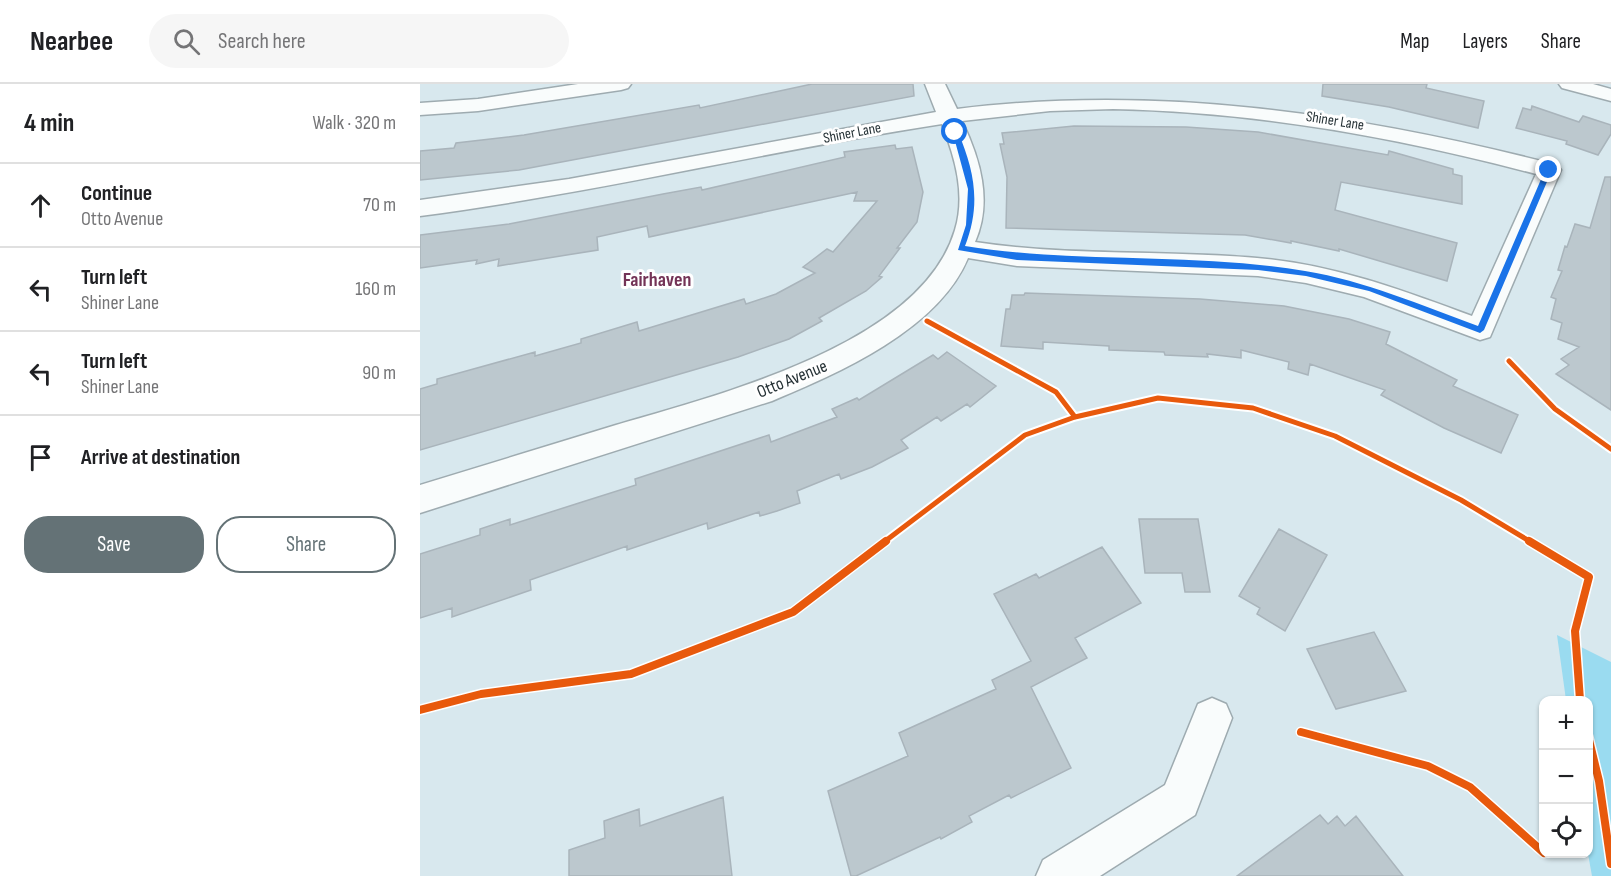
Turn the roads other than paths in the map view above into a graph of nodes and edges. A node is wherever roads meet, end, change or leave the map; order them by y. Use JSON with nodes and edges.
{"nodes":[{"id":1,"x":621,"y":84,"type":"edge"},
{"id":2,"x":935,"y":84,"type":"edge"},
{"id":3,"x":1569,"y":84,"type":"edge"},
{"id":4,"x":1611,"y":95,"type":"edge"},
{"id":5,"x":420,"y":109,"type":"edge"},
{"id":6,"x":948,"y":115,"type":"junction"},
{"id":7,"x":420,"y":208,"type":"edge"},
{"id":8,"x":960,"y":248,"type":"junction"},
{"id":9,"x":420,"y":499,"type":"edge"},
{"id":10,"x":1212,"y":717,"type":"dead end"},
{"id":11,"x":1059,"y":876,"type":"edge"}],
"edges":[{"from":1,"to":5,"type":"street"},
{"from":2,"to":6,"type":"street","name":"Otto Avenue"},
{"from":3,"to":4,"type":"street"},
{"from":6,"to":7,"type":"street","name":"Shiner Lane"},
{"from":6,"to":8,"type":"street","name":"Otto Avenue"},
{"from":6,"to":8,"type":"street","name":"Shiner Lane"},
{"from":8,"to":9,"type":"street","name":"Otto Avenue"},
{"from":10,"to":11,"type":"street"}]}
